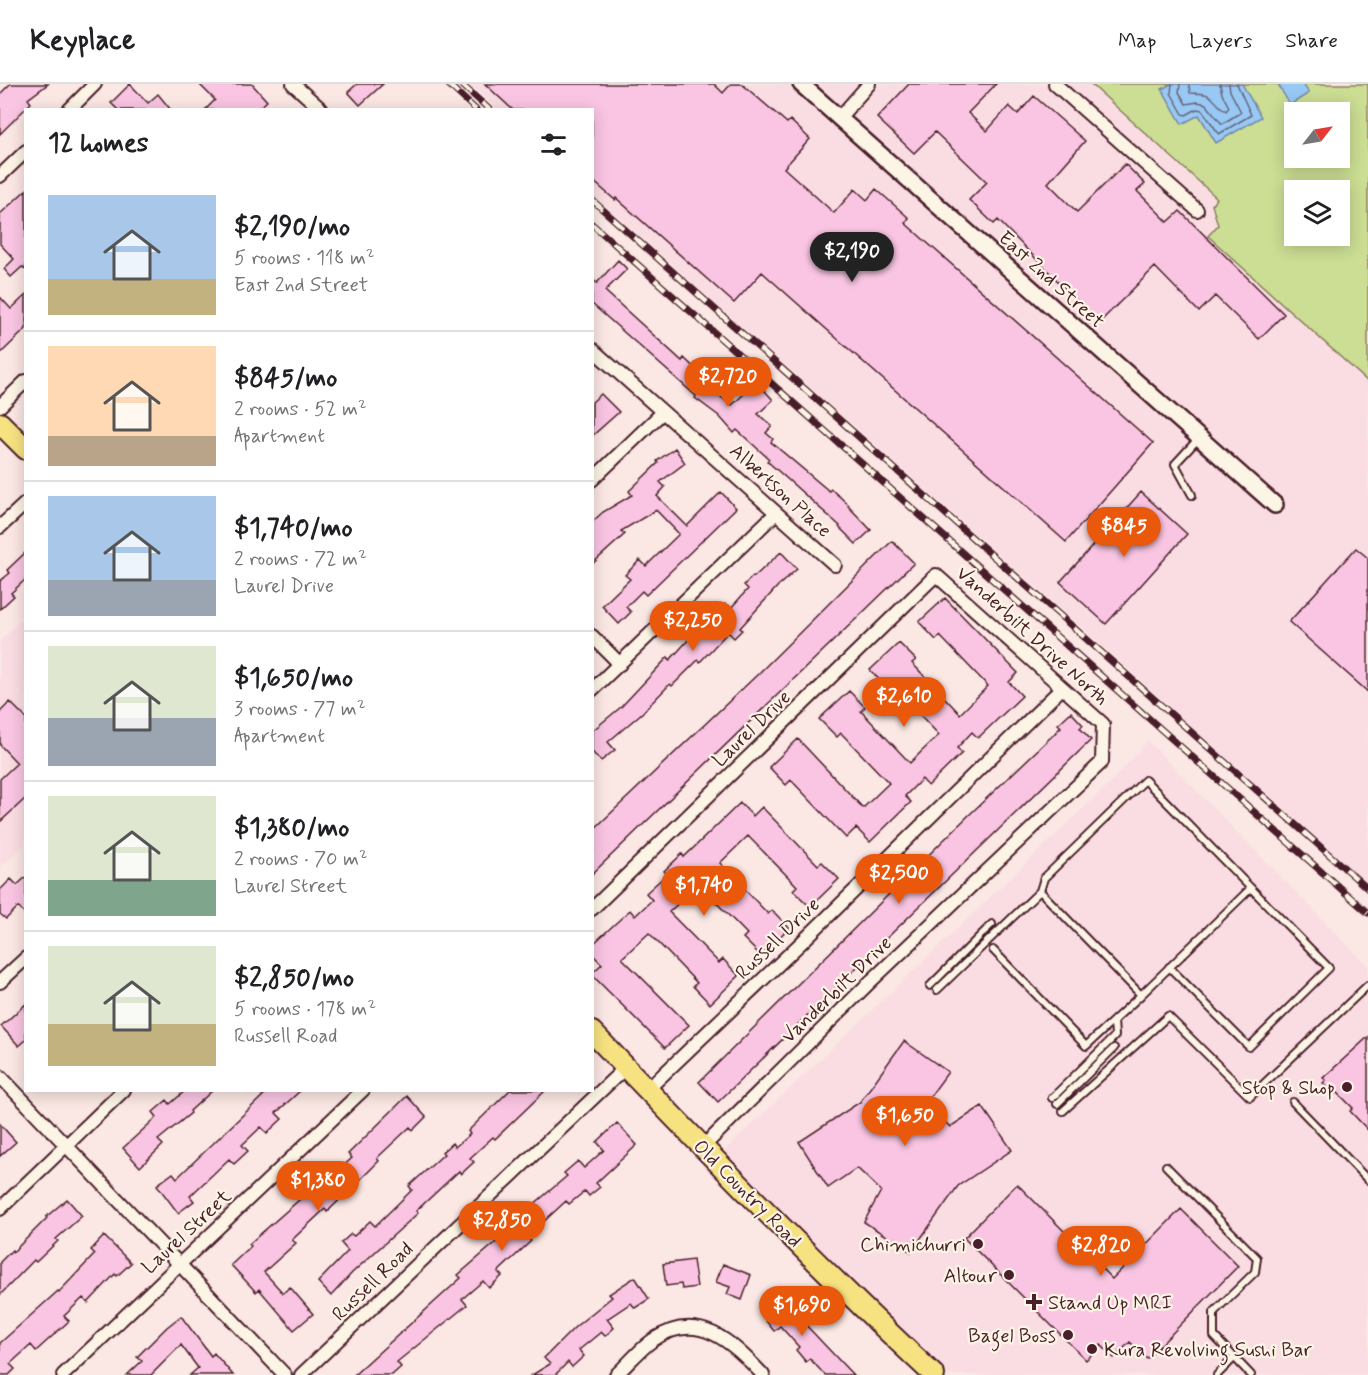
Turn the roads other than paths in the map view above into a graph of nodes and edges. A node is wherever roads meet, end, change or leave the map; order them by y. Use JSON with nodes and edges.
{"nodes":[{"id":1,"x":95,"y":84,"type":"edge"},
{"id":2,"x":293,"y":84,"type":"edge"},
{"id":3,"x":801,"y":84,"type":"edge"},
{"id":4,"x":869,"y":84,"type":"edge"},
{"id":5,"x":1056,"y":84,"type":"edge"},
{"id":6,"x":76,"y":107,"type":"edge"},
{"id":7,"x":313,"y":107,"type":"edge"},
{"id":8,"x":839,"y":118,"type":"junction"},
{"id":9,"x":24,"y":153,"type":"edge"},
{"id":10,"x":0,"y":176,"type":"edge"},
{"id":11,"x":1197,"y":210,"type":"dead end"},
{"id":12,"x":594,"y":351,"type":"edge"},
{"id":13,"x":24,"y":383,"type":"edge"},
{"id":14,"x":0,"y":406,"type":"edge"},
{"id":15,"x":663,"y":412,"type":"junction"},
{"id":16,"x":0,"y":423,"type":"edge"},
{"id":17,"x":1199,"y":438,"type":"junction"},
{"id":18,"x":24,"y":447,"type":"edge"},
{"id":19,"x":594,"y":478,"type":"edge"},
{"id":20,"x":1192,"y":495,"type":"dead end"},
{"id":21,"x":24,"y":505,"type":"edge"},
{"id":22,"x":1275,"y":505,"type":"dead end"},
{"id":23,"x":777,"y":513,"type":"junction"},
{"id":24,"x":0,"y":527,"type":"edge"},
{"id":25,"x":835,"y":565,"type":"dead end"},
{"id":26,"x":936,"y":574,"type":"joint"},
{"id":27,"x":594,"y":638,"type":"edge"},
{"id":28,"x":620,"y":664,"type":"junction"},
{"id":29,"x":594,"y":688,"type":"edge"},
{"id":30,"x":1062,"y":688,"type":"junction"},
{"id":31,"x":1103,"y":724,"type":"joint"},
{"id":32,"x":1251,"y":888,"type":"junction"},
{"id":33,"x":1040,"y":891,"type":"junction"},
{"id":34,"x":594,"y":907,"type":"edge"},
{"id":35,"x":992,"y":924,"type":"dead end"},
{"id":36,"x":993,"y":950,"type":"dead end"},
{"id":37,"x":24,"y":960,"type":"edge"},
{"id":38,"x":1169,"y":968,"type":"junction"},
{"id":39,"x":0,"y":982,"type":"edge"},
{"id":40,"x":1368,"y":985,"type":"edge"},
{"id":41,"x":930,"y":986,"type":"dead end"},
{"id":42,"x":937,"y":990,"type":"dead end"},
{"id":43,"x":1141,"y":995,"type":"junction"},
{"id":44,"x":1114,"y":1020,"type":"junction"},
{"id":45,"x":594,"y":1034,"type":"edge"},
{"id":46,"x":1114,"y":1048,"type":"dead end"},
{"id":47,"x":626,"y":1067,"type":"junction"},
{"id":48,"x":0,"y":1076,"type":"edge"},
{"id":49,"x":647,"y":1090,"type":"junction"},
{"id":50,"x":122,"y":1092,"type":"edge"},
{"id":51,"x":361,"y":1092,"type":"edge"},
{"id":52,"x":1293,"y":1102,"type":"dead end"},
{"id":53,"x":1063,"y":1111,"type":"dead end"},
{"id":54,"x":66,"y":1146,"type":"junction"},
{"id":55,"x":703,"y":1147,"type":"junction"},
{"id":56,"x":1166,"y":1166,"type":"dead end"},
{"id":57,"x":1368,"y":1180,"type":"edge"},
{"id":58,"x":0,"y":1209,"type":"edge"},
{"id":59,"x":180,"y":1264,"type":"junction"},
{"id":60,"x":1234,"y":1358,"type":"junction"},
{"id":61,"x":1249,"y":1374,"type":"edge"},
{"id":62,"x":63,"y":1375,"type":"edge"},
{"id":63,"x":285,"y":1375,"type":"edge"},
{"id":64,"x":301,"y":1375,"type":"edge"},
{"id":65,"x":616,"y":1375,"type":"edge"},
{"id":66,"x":763,"y":1375,"type":"edge"},
{"id":67,"x":934,"y":1375,"type":"edge"},
{"id":68,"x":1217,"y":1375,"type":"edge"}],
"edges":[{"from":1,"to":6,"type":"street"},
{"from":2,"to":7,"type":"street"},
{"from":3,"to":8,"type":"street","name":"East 2nd Street"},
{"from":4,"to":8,"type":"street"},
{"from":5,"to":11,"type":"street"},
{"from":8,"to":17,"type":"street","name":"East 2nd Street"},
{"from":9,"to":10,"type":"street"},
{"from":12,"to":15,"type":"street","name":"Albertson Place"},
{"from":13,"to":14,"type":"street"},
{"from":15,"to":19,"type":"street"},
{"from":15,"to":23,"type":"street","name":"Albertson Place"},
{"from":16,"to":18,"type":"main road"},
{"from":17,"to":20,"type":"lane"},
{"from":17,"to":22,"type":"street","name":"East 2nd Street"},
{"from":21,"to":24,"type":"street"},
{"from":23,"to":25,"type":"street","name":"Albertson Place"},
{"from":23,"to":28,"type":"street"},
{"from":26,"to":30,"type":"street","name":"Vanderbilt Drive North"},
{"from":26,"to":34,"type":"street","name":"Laurel Drive"},
{"from":27,"to":28,"type":"street"},
{"from":28,"to":29,"type":"street"},
{"from":30,"to":31,"type":"street","name":"Vanderbilt Drive North"},
{"from":30,"to":49,"type":"street","name":"Russell Drive"},
{"from":31,"to":55,"type":"street","name":"Vanderbilt Drive"},
{"from":32,"to":33,"type":"lane"},
{"from":32,"to":38,"type":"lane"},
{"from":32,"to":38,"type":"lane"},
{"from":33,"to":42,"type":"lane"},
{"from":33,"to":43,"type":"lane"},
{"from":35,"to":41,"type":"lane"},
{"from":36,"to":44,"type":"lane"},
{"from":37,"to":39,"type":"street"},
{"from":38,"to":43,"type":"lane"},
{"from":40,"to":53,"type":"lane"},
{"from":43,"to":44,"type":"lane"},
{"from":44,"to":46,"type":"lane"},
{"from":45,"to":47,"type":"main road","name":"Old Country Road"},
{"from":47,"to":49,"type":"main road","name":"Old Country Road"},
{"from":47,"to":64,"type":"street","name":"Russell Road"},
{"from":48,"to":54,"type":"street"},
{"from":49,"to":55,"type":"main road","name":"Old Country Road"},
{"from":50,"to":54,"type":"street"},
{"from":51,"to":59,"type":"street","name":"Laurel Street"},
{"from":52,"to":57,"type":"lane"},
{"from":54,"to":58,"type":"street"},
{"from":54,"to":59,"type":"street"},
{"from":55,"to":67,"type":"main road","name":"Old Country Road"},
{"from":56,"to":60,"type":"lane"},
{"from":59,"to":62,"type":"street","name":"Laurel Street"},
{"from":59,"to":63,"type":"street"},
{"from":60,"to":61,"type":"lane"},
{"from":60,"to":68,"type":"lane"},
{"from":65,"to":66,"type":"street"}]}
